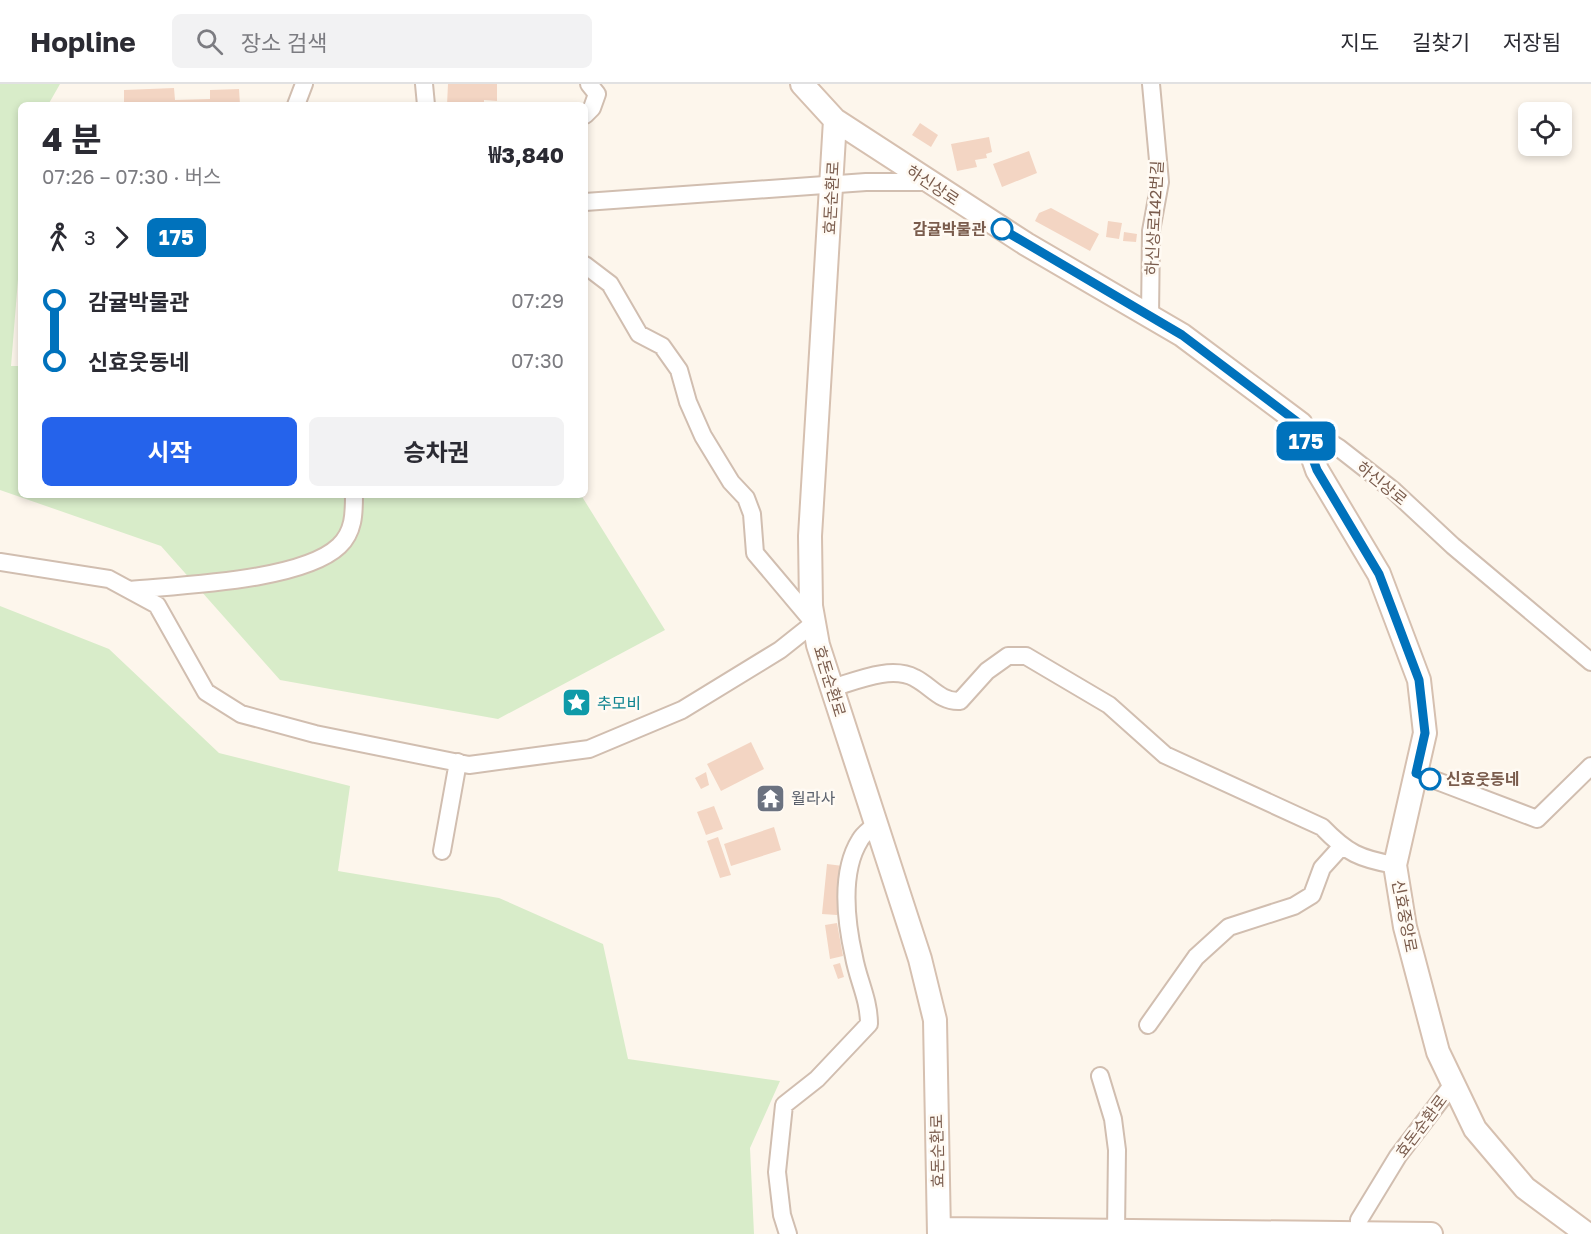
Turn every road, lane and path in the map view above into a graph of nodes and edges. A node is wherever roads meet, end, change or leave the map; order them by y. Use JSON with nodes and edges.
{"nodes":[{"id":1,"x":304,"y":84,"type":"edge"},
{"id":2,"x":424,"y":84,"type":"edge"},
{"id":3,"x":589,"y":84,"type":"edge"},
{"id":4,"x":802,"y":84,"type":"edge"},
{"id":5,"x":1151,"y":84,"type":"edge"},
{"id":6,"x":297,"y":102,"type":"edge"},
{"id":7,"x":426,"y":102,"type":"edge"},
{"id":8,"x":588,"y":112,"type":"edge"},
{"id":9,"x":835,"y":120,"type":"junction"},
{"id":10,"x":929,"y":182,"type":"junction"},
{"id":11,"x":832,"y":184,"type":"junction"},
{"id":12,"x":588,"y":202,"type":"edge"},
{"id":13,"x":588,"y":267,"type":"edge"},
{"id":14,"x":1150,"y":317,"type":"junction"},
{"id":15,"x":1300,"y":424,"type":"junction"},
{"id":16,"x":354,"y":498,"type":"edge"},
{"id":17,"x":0,"y":562,"type":"edge"},
{"id":18,"x":129,"y":590,"type":"junction"},
{"id":19,"x":814,"y":622,"type":"junction"},
{"id":20,"x":1591,"y":662,"type":"edge"},
{"id":21,"x":832,"y":688,"type":"junction"},
{"id":22,"x":458,"y":762,"type":"junction"},
{"id":23,"x":1591,"y":766,"type":"edge"},
{"id":24,"x":1416,"y":773,"type":"junction"},
{"id":25,"x":876,"y":824,"type":"junction"},
{"id":26,"x":1341,"y":847,"type":"junction"},
{"id":27,"x":442,"y":851,"type":"dead end"},
{"id":28,"x":1395,"y":865,"type":"junction"},
{"id":29,"x":1149,"y":1025,"type":"dead end"},
{"id":30,"x":1100,"y":1076,"type":"dead end"},
{"id":31,"x":1453,"y":1084,"type":"junction"},
{"id":32,"x":1116,"y":1231,"type":"junction"},
{"id":33,"x":938,"y":1232,"type":"edge"},
{"id":34,"x":1322,"y":1233,"type":"edge"},
{"id":35,"x":1359,"y":1233,"type":"edge"},
{"id":36,"x":788,"y":1234,"type":"edge"},
{"id":37,"x":1431,"y":1234,"type":"edge"},
{"id":38,"x":1587,"y":1234,"type":"edge"}],
"edges":[{"from":1,"to":6,"type":"street"},
{"from":2,"to":7,"type":"street"},
{"from":3,"to":8,"type":"street"},
{"from":4,"to":9,"type":"street","name":"하신상로"},
{"from":5,"to":14,"type":"street","name":"하신상로142번길"},
{"from":9,"to":10,"type":"street","name":"하신상로"},
{"from":9,"to":11,"type":"street","name":"효돈순환로"},
{"from":10,"to":11,"type":"street"},
{"from":10,"to":14,"type":"street","name":"하신상로"},
{"from":11,"to":12,"type":"street"},
{"from":11,"to":19,"type":"street","name":"효돈순환로"},
{"from":13,"to":19,"type":"street"},
{"from":14,"to":15,"type":"street","name":"하신상로"},
{"from":15,"to":20,"type":"street","name":"하신상로"},
{"from":15,"to":24,"type":"street","name":"신효중앙로"},
{"from":16,"to":18,"type":"street"},
{"from":17,"to":18,"type":"street"},
{"from":18,"to":22,"type":"street"},
{"from":19,"to":21,"type":"street","name":"효돈순환로"},
{"from":19,"to":22,"type":"street"},
{"from":21,"to":25,"type":"street","name":"효돈순환로"},
{"from":21,"to":26,"type":"street"},
{"from":22,"to":27,"type":"street"},
{"from":23,"to":24,"type":"street"},
{"from":24,"to":28,"type":"street","name":"신효중앙로"},
{"from":25,"to":33,"type":"street","name":"효돈순환로"},
{"from":25,"to":36,"type":"street"},
{"from":26,"to":28,"type":"street"},
{"from":26,"to":29,"type":"street"},
{"from":28,"to":31,"type":"street","name":"신효중앙로"},
{"from":30,"to":32,"type":"street"},
{"from":31,"to":35,"type":"street","name":"효돈순환로"},
{"from":31,"to":38,"type":"street","name":"신효중앙로"},
{"from":32,"to":33,"type":"street","name":"효돈순환로"},
{"from":32,"to":34,"type":"street","name":"효돈순환로"},
{"from":34,"to":35,"type":"street","name":"효돈순환로"},
{"from":35,"to":37,"type":"street","name":"효돈순환로"}]}
